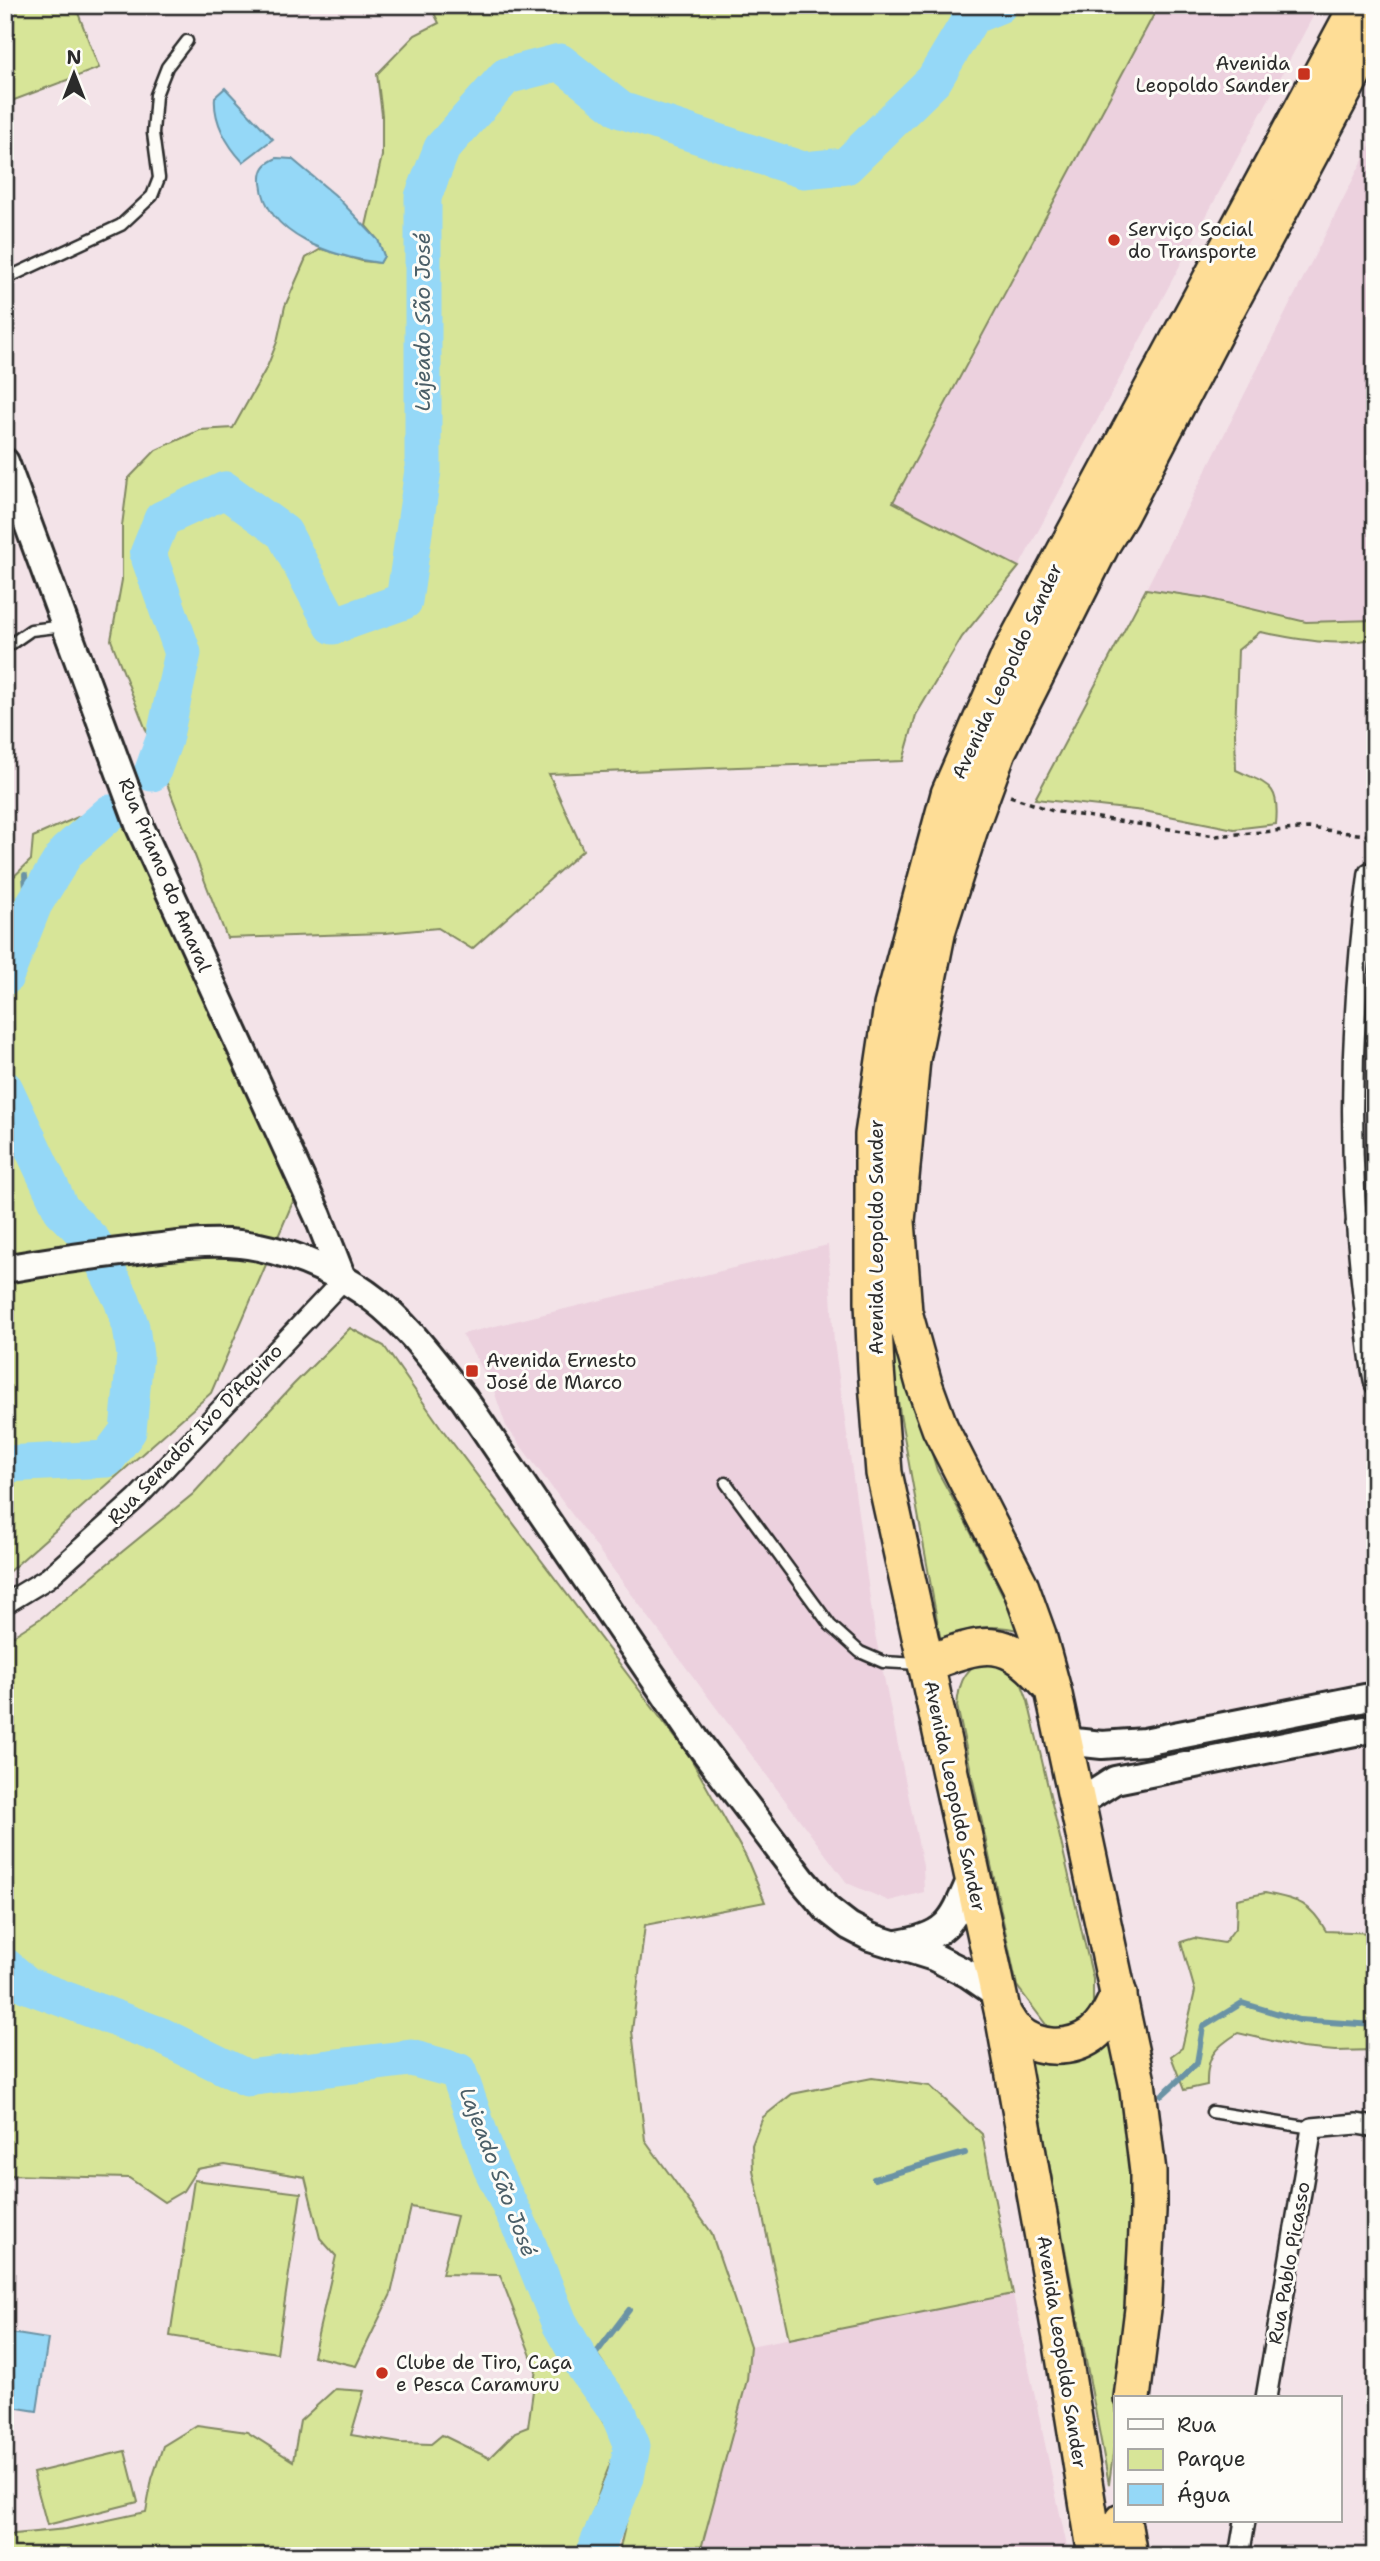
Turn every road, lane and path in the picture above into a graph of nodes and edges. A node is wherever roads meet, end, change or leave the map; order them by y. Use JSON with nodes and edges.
{"nodes":[{"id":1,"x":1358,"y":5,"type":"edge"},
{"id":2,"x":1375,"y":33,"type":"edge"},
{"id":3,"x":187,"y":41,"type":"dead end"},
{"id":4,"x":5,"y":279,"type":"edge"},
{"id":5,"x":5,"y":462,"type":"edge"},
{"id":6,"x":66,"y":626,"type":"junction"},
{"id":7,"x":5,"y":648,"type":"edge"},
{"id":8,"x":985,"y":787,"type":"junction"},
{"id":9,"x":1374,"y":836,"type":"edge"},
{"id":10,"x":1369,"y":873,"type":"joint"},
{"id":11,"x":1366,"y":1222,"type":"edge"},
{"id":12,"x":5,"y":1269,"type":"edge"},
{"id":13,"x":343,"y":1280,"type":"junction"},
{"id":14,"x":1375,"y":1384,"type":"edge"},
{"id":15,"x":726,"y":1483,"type":"dead end"},
{"id":16,"x":5,"y":1604,"type":"edge"},
{"id":17,"x":926,"y":1664,"type":"junction"},
{"id":18,"x":1053,"y":1690,"type":"junction"},
{"id":19,"x":1375,"y":1696,"type":"edge"},
{"id":20,"x":1375,"y":1728,"type":"edge"},
{"id":21,"x":1065,"y":1741,"type":"junction"},
{"id":22,"x":1079,"y":1802,"type":"junction"},
{"id":23,"x":973,"y":1874,"type":"junction"},
{"id":24,"x":897,"y":1944,"type":"junction"},
{"id":25,"x":1119,"y":1994,"type":"junction"},
{"id":26,"x":1000,"y":2004,"type":"junction"},
{"id":27,"x":1212,"y":2112,"type":"dead end"},
{"id":28,"x":1375,"y":2126,"type":"edge"},
{"id":29,"x":1311,"y":2128,"type":"junction"},
{"id":30,"x":1132,"y":2396,"type":"edge"},
{"id":31,"x":1266,"y":2396,"type":"edge"},
{"id":32,"x":1123,"y":2522,"type":"edge"},
{"id":33,"x":1245,"y":2522,"type":"edge"},
{"id":34,"x":1096,"y":2556,"type":"edge"},
{"id":35,"x":1129,"y":2556,"type":"edge"},
{"id":36,"x":1239,"y":2556,"type":"edge"}],
"edges":[{"from":1,"to":17,"type":"highway","name":"Avenida Leopoldo Sander"},
{"from":2,"to":8,"type":"highway","name":"Avenida Leopoldo Sander"},
{"from":3,"to":4,"type":"lane"},
{"from":5,"to":6,"type":"street","name":"Rua Priamo do Amaral"},
{"from":6,"to":7,"type":"lane"},
{"from":6,"to":13,"type":"street","name":"Rua Priamo do Amaral"},
{"from":8,"to":9,"type":"path"},
{"from":8,"to":18,"type":"highway","name":"Avenida Leopoldo Sander"},
{"from":9,"to":10,"type":"path"},
{"from":10,"to":11,"type":"street"},
{"from":11,"to":14,"type":"street"},
{"from":12,"to":13,"type":"street"},
{"from":13,"to":16,"type":"street","name":"Rua Senador Ivo D'Aquino"},
{"from":13,"to":24,"type":"street"},
{"from":15,"to":17,"type":"lane"},
{"from":17,"to":18,"type":"highway"},
{"from":17,"to":23,"type":"highway","name":"Avenida Leopoldo Sander"},
{"from":18,"to":21,"type":"highway","name":"Avenida Leopoldo Sander"},
{"from":19,"to":21,"type":"street"},
{"from":20,"to":22,"type":"street"},
{"from":21,"to":22,"type":"highway","name":"Avenida Leopoldo Sander"},
{"from":22,"to":25,"type":"highway","name":"Avenida Leopoldo Sander"},
{"from":23,"to":24,"type":"street"},
{"from":23,"to":26,"type":"highway","name":"Avenida Leopoldo Sander"},
{"from":24,"to":26,"type":"street"},
{"from":25,"to":26,"type":"highway"},
{"from":25,"to":30,"type":"highway","name":"Avenida Leopoldo Sander"},
{"from":26,"to":34,"type":"highway","name":"Avenida Leopoldo Sander"},
{"from":27,"to":29,"type":"lane"},
{"from":28,"to":29,"type":"street"},
{"from":29,"to":31,"type":"street","name":"Rua Pablo Picasso"},
{"from":32,"to":35,"type":"highway"},
{"from":33,"to":36,"type":"street"}]}
